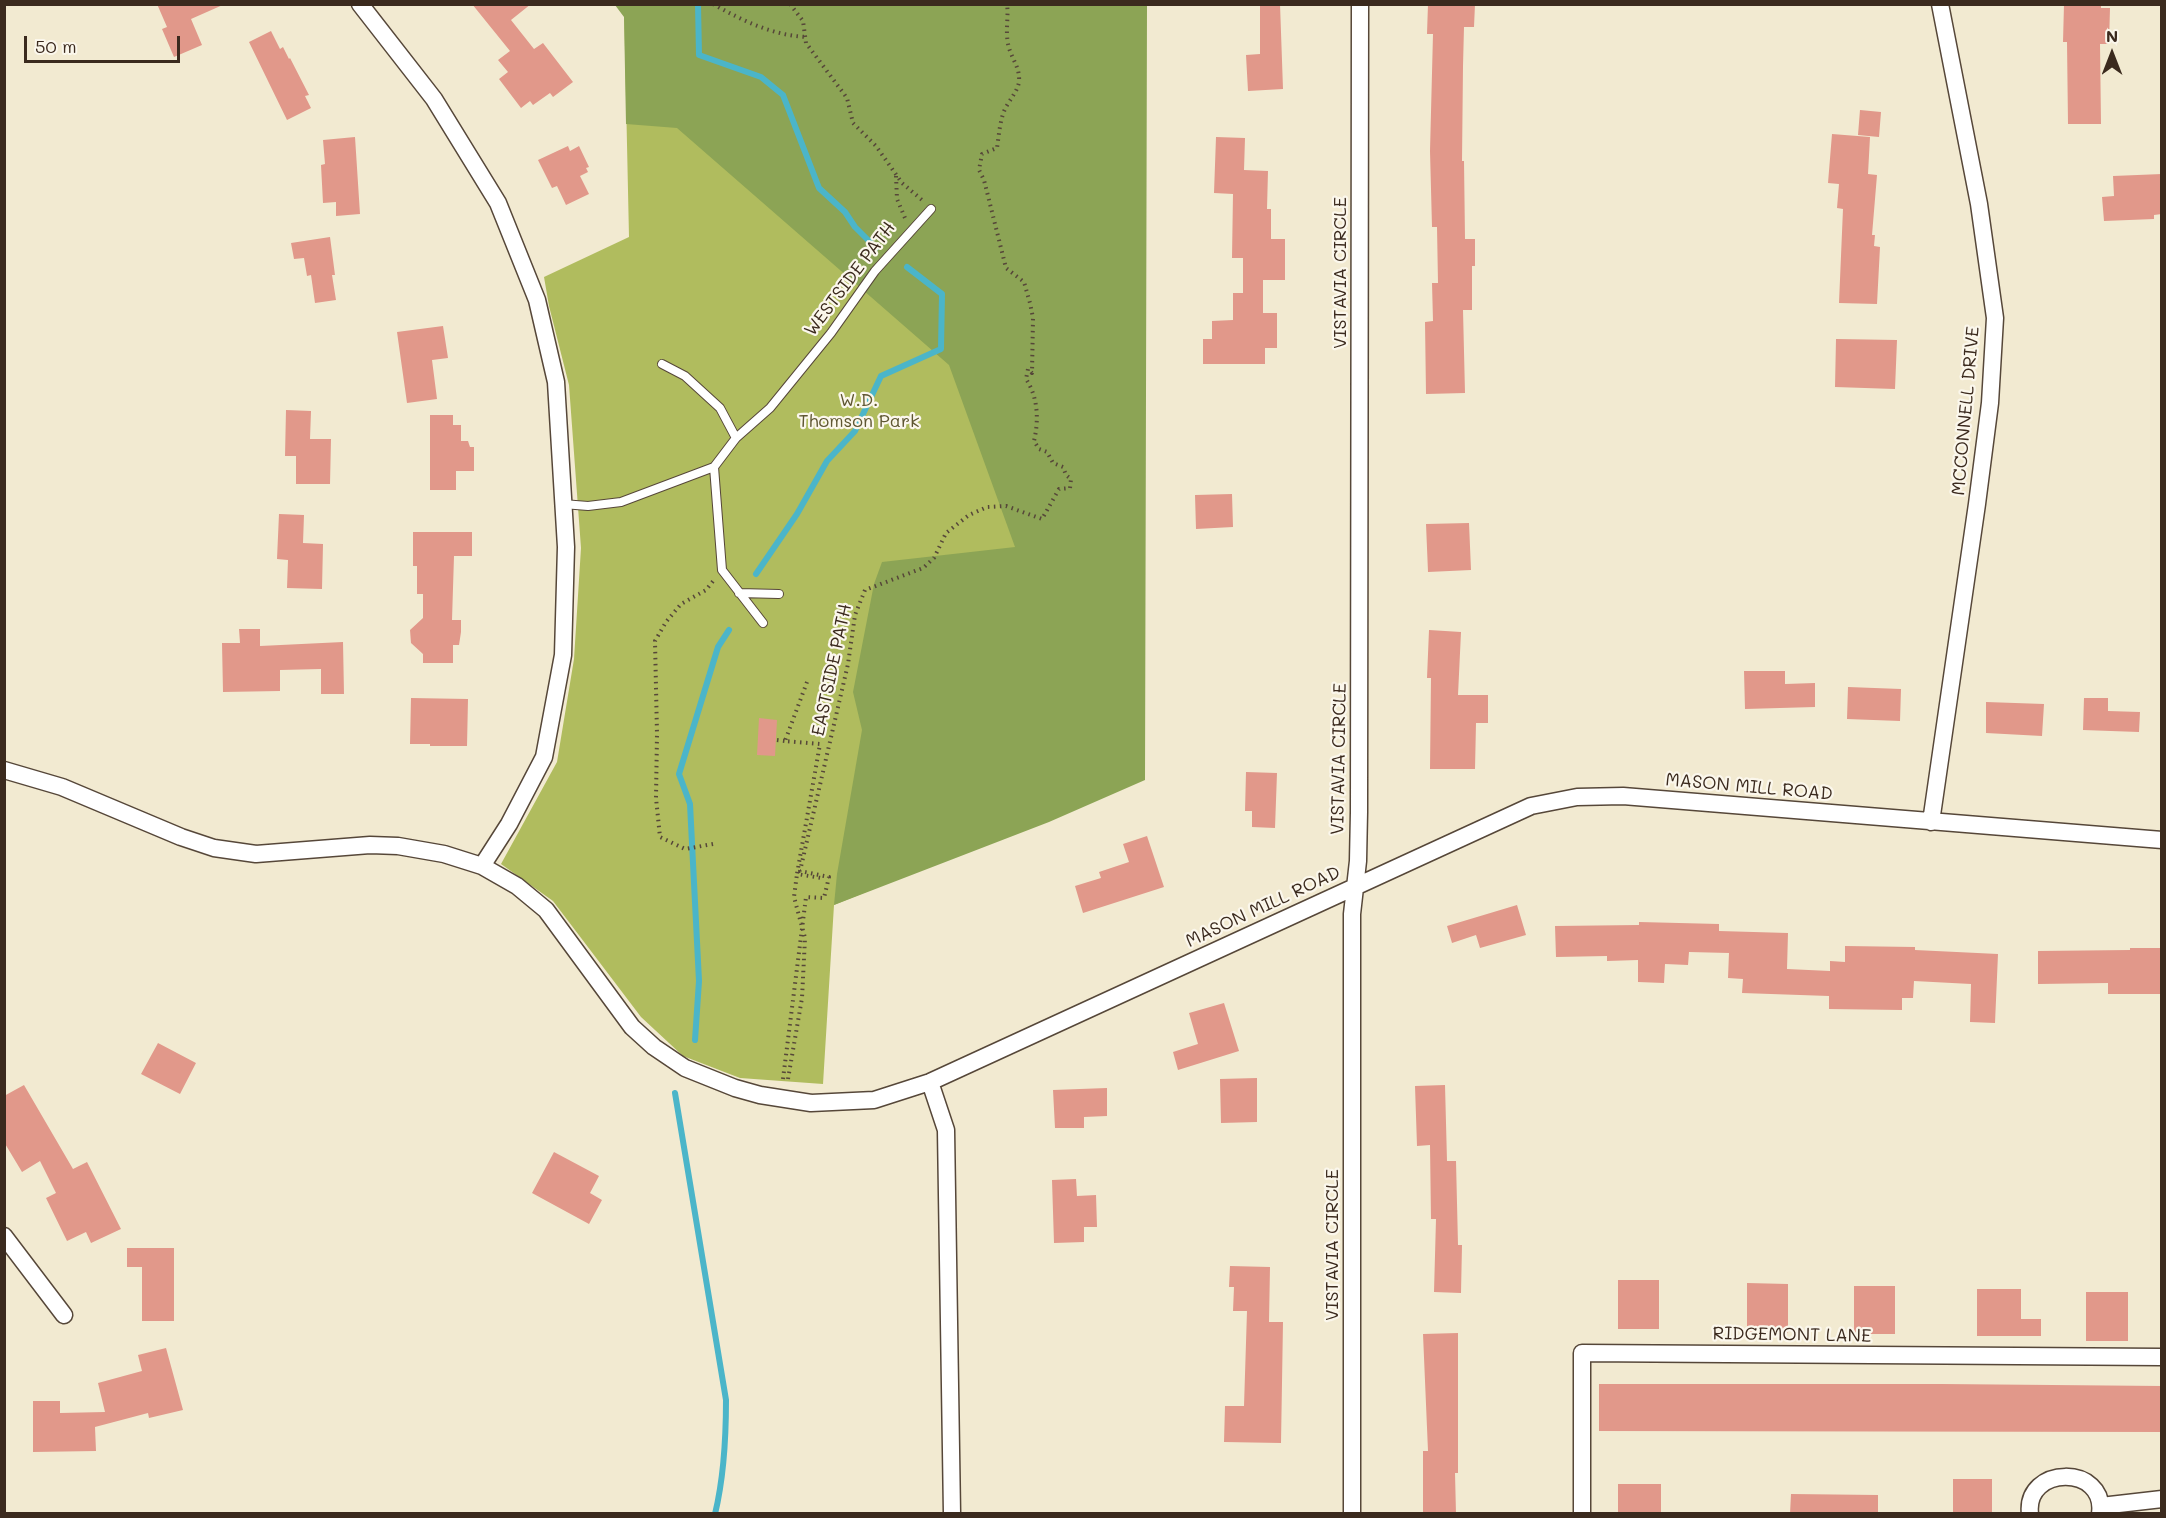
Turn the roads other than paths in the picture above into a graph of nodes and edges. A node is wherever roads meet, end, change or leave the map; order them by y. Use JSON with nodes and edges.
{"nodes":[{"id":1,"x":360,"y":4,"type":"edge"},
{"id":2,"x":1360,"y":4,"type":"edge"},
{"id":3,"x":1940,"y":4,"type":"edge"},
{"id":4,"x":931,"y":209,"type":"road end"},
{"id":5,"x":662,"y":364,"type":"dead end"},
{"id":6,"x":736,"y":438,"type":"junction"},
{"id":7,"x":714,"y":467,"type":"junction"},
{"id":8,"x":563,"y":504,"type":"junction"},
{"id":9,"x":740,"y":593,"type":"junction"},
{"id":10,"x":780,"y":594,"type":"dead end"},
{"id":11,"x":763,"y":623,"type":"dead end"},
{"id":12,"x":4,"y":770,"type":"edge"},
{"id":13,"x":1931,"y":822,"type":"junction"},
{"id":14,"x":2162,"y":840,"type":"edge"},
{"id":15,"x":482,"y":866,"type":"junction"},
{"id":16,"x":1354,"y":886,"type":"junction"},
{"id":17,"x":930,"y":1082,"type":"junction"},
{"id":18,"x":4,"y":1236,"type":"edge"},
{"id":19,"x":64,"y":1315,"type":"dead end"},
{"id":20,"x":2162,"y":1357,"type":"edge"},
{"id":21,"x":2162,"y":1499,"type":"edge"},
{"id":22,"x":2100,"y":1510,"type":"edge"},
{"id":23,"x":952,"y":1514,"type":"edge"},
{"id":24,"x":1353,"y":1514,"type":"edge"},
{"id":25,"x":1582,"y":1514,"type":"edge"},
{"id":26,"x":2030,"y":1514,"type":"edge"}],
"edges":[{"from":1,"to":8,"type":"street"},
{"from":2,"to":16,"type":"street","name":"VISTAVIA CIRCLE"},
{"from":3,"to":13,"type":"street","name":"MCCONNELL DRIVE"},
{"from":4,"to":6,"type":"lane","name":"WESTSIDE PATH"},
{"from":5,"to":6,"type":"lane"},
{"from":6,"to":7,"type":"lane","name":"WESTSIDE PATH"},
{"from":7,"to":8,"type":"lane"},
{"from":7,"to":9,"type":"lane"},
{"from":8,"to":15,"type":"street"},
{"from":9,"to":10,"type":"lane"},
{"from":9,"to":11,"type":"lane"},
{"from":12,"to":15,"type":"street","name":"MASON MILL ROAD"},
{"from":13,"to":14,"type":"street","name":"MASON MILL ROAD"},
{"from":13,"to":16,"type":"street","name":"MASON MILL ROAD"},
{"from":15,"to":17,"type":"street","name":"MASON MILL ROAD"},
{"from":16,"to":17,"type":"street","name":"MASON MILL ROAD"},
{"from":16,"to":24,"type":"street","name":"VISTAVIA CIRCLE"},
{"from":17,"to":23,"type":"street"},
{"from":18,"to":19,"type":"street"},
{"from":20,"to":25,"type":"street","name":"RIDGEMONT LANE"},
{"from":21,"to":22,"type":"street"},
{"from":22,"to":26,"type":"street"}]}
